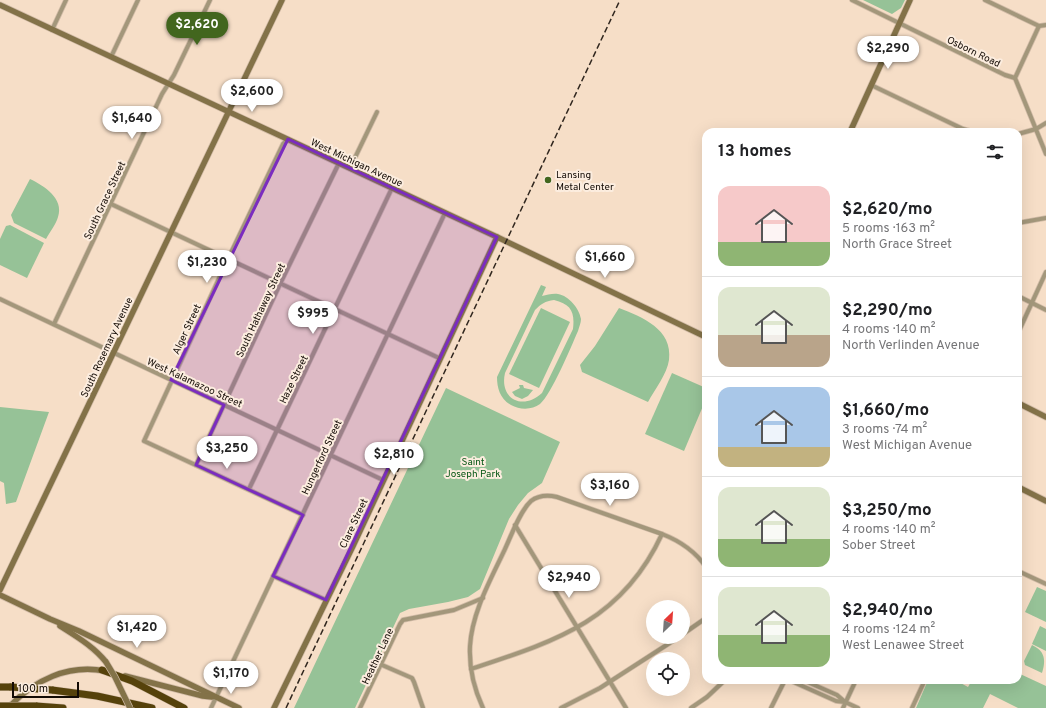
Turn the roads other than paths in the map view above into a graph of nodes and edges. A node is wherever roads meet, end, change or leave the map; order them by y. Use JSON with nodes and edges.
{"nodes":[{"id":1,"x":66,"y":0,"type":"edge"},
{"id":2,"x":138,"y":0,"type":"edge"},
{"id":3,"x":210,"y":0,"type":"edge"},
{"id":4,"x":282,"y":0,"type":"edge"},
{"id":5,"x":852,"y":0,"type":"edge"},
{"id":6,"x":910,"y":0,"type":"edge"},
{"id":7,"x":985,"y":0,"type":"edge"},
{"id":8,"x":0,"y":6,"type":"edge"},
{"id":9,"x":899,"y":24,"type":"junction"},
{"id":10,"x":1046,"y":25,"type":"edge"},
{"id":11,"x":1039,"y":26,"type":"junction"},
{"id":12,"x":52,"y":30,"type":"junction"},
{"id":13,"x":112,"y":57,"type":"junction"},
{"id":14,"x":1015,"y":78,"type":"junction"},
{"id":15,"x":168,"y":83,"type":"junction"},
{"id":16,"x":871,"y":85,"type":"junction"},
{"id":17,"x":229,"y":111,"type":"junction"},
{"id":18,"x":377,"y":112,"type":"dead end"},
{"id":19,"x":1046,"y":123,"type":"edge"},
{"id":20,"x":852,"y":128,"type":"edge"},
{"id":21,"x":958,"y":128,"type":"edge"},
{"id":22,"x":1036,"y":129,"type":"junction"},
{"id":23,"x":1022,"y":133,"type":"edge"},
{"id":24,"x":288,"y":139,"type":"junction"},
{"id":25,"x":1046,"y":154,"type":"edge"},
{"id":26,"x":339,"y":163,"type":"junction"},
{"id":27,"x":350,"y":168,"type":"junction"},
{"id":28,"x":392,"y":188,"type":"junction"},
{"id":29,"x":111,"y":204,"type":"junction"},
{"id":30,"x":445,"y":213,"type":"junction"},
{"id":31,"x":1046,"y":218,"type":"edge"},
{"id":32,"x":1022,"y":222,"type":"edge"},
{"id":33,"x":171,"y":232,"type":"junction"},
{"id":34,"x":497,"y":237,"type":"junction"},
{"id":35,"x":228,"y":259,"type":"junction"},
{"id":36,"x":1046,"y":272,"type":"edge"},
{"id":37,"x":280,"y":284,"type":"junction"},
{"id":38,"x":1022,"y":298,"type":"edge"},
{"id":39,"x":0,"y":299,"type":"edge"},
{"id":40,"x":1032,"y":303,"type":"junction"},
{"id":41,"x":334,"y":310,"type":"junction"},
{"id":42,"x":1046,"y":310,"type":"edge"},
{"id":43,"x":54,"y":324,"type":"junction"},
{"id":44,"x":1022,"y":324,"type":"edge"},
{"id":45,"x":387,"y":334,"type":"junction"},
{"id":46,"x":702,"y":335,"type":"edge"},
{"id":47,"x":114,"y":353,"type":"junction"},
{"id":48,"x":439,"y":358,"type":"junction"},
{"id":49,"x":171,"y":380,"type":"junction"},
{"id":50,"x":224,"y":405,"type":"junction"},
{"id":51,"x":1022,"y":406,"type":"edge"},
{"id":52,"x":1046,"y":417,"type":"edge"},
{"id":53,"x":277,"y":430,"type":"junction"},
{"id":54,"x":330,"y":455,"type":"junction"},
{"id":55,"x":196,"y":465,"type":"junction"},
{"id":56,"x":383,"y":480,"type":"junction"},
{"id":57,"x":1022,"y":489,"type":"edge"},
{"id":58,"x":249,"y":490,"type":"junction"},
{"id":59,"x":1046,"y":501,"type":"edge"},
{"id":60,"x":303,"y":515,"type":"junction"},
{"id":61,"x":515,"y":525,"type":"junction"},
{"id":62,"x":662,"y":534,"type":"junction"},
{"id":63,"x":702,"y":562,"type":"edge"},
{"id":64,"x":1022,"y":573,"type":"edge"},
{"id":65,"x":273,"y":576,"type":"junction"},
{"id":66,"x":1046,"y":584,"type":"edge"},
{"id":67,"x":0,"y":590,"type":"edge"},
{"id":68,"x":0,"y":595,"type":"edge"},
{"id":69,"x":483,"y":598,"type":"junction"},
{"id":70,"x":326,"y":600,"type":"junction"},
{"id":71,"x":50,"y":619,"type":"junction"},
{"id":72,"x":702,"y":621,"type":"edge"},
{"id":73,"x":577,"y":628,"type":"junction"},
{"id":74,"x":690,"y":629,"type":"edge"},
{"id":75,"x":667,"y":644,"type":"edge"},
{"id":76,"x":382,"y":665,"type":"junction"},
{"id":77,"x":471,"y":669,"type":"junction"},
{"id":78,"x":102,"y":670,"type":"junction"},
{"id":79,"x":610,"y":682,"type":"junction"},
{"id":80,"x":721,"y":684,"type":"edge"},
{"id":81,"x":783,"y":684,"type":"edge"},
{"id":82,"x":798,"y":684,"type":"edge"},
{"id":83,"x":812,"y":684,"type":"edge"},
{"id":84,"x":854,"y":684,"type":"edge"},
{"id":85,"x":923,"y":684,"type":"edge"},
{"id":86,"x":0,"y":687,"type":"edge"},
{"id":87,"x":216,"y":697,"type":"junction"},
{"id":88,"x":845,"y":702,"type":"junction"},
{"id":89,"x":0,"y":706,"type":"edge"},
{"id":90,"x":8,"y":708,"type":"edge"},
{"id":91,"x":62,"y":708,"type":"edge"},
{"id":92,"x":130,"y":708,"type":"edge"},
{"id":93,"x":152,"y":708,"type":"edge"},
{"id":94,"x":184,"y":708,"type":"edge"},
{"id":95,"x":211,"y":708,"type":"edge"},
{"id":96,"x":239,"y":708,"type":"edge"},
{"id":97,"x":274,"y":708,"type":"edge"},
{"id":98,"x":360,"y":708,"type":"edge"},
{"id":99,"x":423,"y":708,"type":"edge"},
{"id":100,"x":483,"y":708,"type":"edge"},
{"id":101,"x":561,"y":708,"type":"edge"},
{"id":102,"x":626,"y":708,"type":"edge"},
{"id":103,"x":691,"y":708,"type":"edge"},
{"id":104,"x":771,"y":708,"type":"edge"},
{"id":105,"x":842,"y":708,"type":"edge"},
{"id":106,"x":858,"y":708,"type":"edge"},
{"id":107,"x":912,"y":708,"type":"edge"}],
"edges":[{"from":1,"to":12,"type":"street"},
{"from":2,"to":13,"type":"street"},
{"from":3,"to":15,"type":"street","name":"South Grace Street"},
{"from":4,"to":17,"type":"street","name":"South Rosemary Avenue"},
{"from":5,"to":9,"type":"street","name":"Osborn Road"},
{"from":6,"to":9,"type":"street"},
{"from":7,"to":11,"type":"street"},
{"from":8,"to":12,"type":"street","name":"West Michigan Avenue"},
{"from":9,"to":14,"type":"street","name":"Osborn Road"},
{"from":9,"to":16,"type":"street"},
{"from":10,"to":11,"type":"street"},
{"from":11,"to":14,"type":"street"},
{"from":12,"to":13,"type":"street","name":"West Michigan Avenue"},
{"from":13,"to":15,"type":"street","name":"West Michigan Avenue"},
{"from":14,"to":22,"type":"street"},
{"from":15,"to":17,"type":"street","name":"West Michigan Avenue"},
{"from":15,"to":29,"type":"street","name":"South Grace Street"},
{"from":16,"to":20,"type":"street"},
{"from":16,"to":21,"type":"street"},
{"from":17,"to":24,"type":"street","name":"West Michigan Avenue"},
{"from":17,"to":33,"type":"street","name":"South Rosemary Avenue"},
{"from":18,"to":27,"type":"street"},
{"from":19,"to":22,"type":"street"},
{"from":22,"to":23,"type":"street"},
{"from":22,"to":25,"type":"street"},
{"from":24,"to":26,"type":"street","name":"West Michigan Avenue"},
{"from":24,"to":35,"type":"street","name":"Alger Street"},
{"from":26,"to":27,"type":"street","name":"West Michigan Avenue"},
{"from":26,"to":37,"type":"street","name":"South Hathaway Street"},
{"from":27,"to":28,"type":"street","name":"West Michigan Avenue"},
{"from":28,"to":30,"type":"street","name":"West Michigan Avenue"},
{"from":28,"to":41,"type":"street","name":"Haze Street"},
{"from":29,"to":33,"type":"street"},
{"from":29,"to":43,"type":"street","name":"South Grace Street"},
{"from":30,"to":34,"type":"street","name":"West Michigan Avenue"},
{"from":30,"to":45,"type":"street","name":"Hungerford Street"},
{"from":31,"to":32,"type":"street"},
{"from":33,"to":35,"type":"street"},
{"from":33,"to":47,"type":"street","name":"South Rosemary Avenue"},
{"from":34,"to":46,"type":"street","name":"West Michigan Avenue"},
{"from":34,"to":48,"type":"street","name":"Clare Street"},
{"from":35,"to":37,"type":"street"},
{"from":35,"to":49,"type":"street","name":"Alger Street"},
{"from":36,"to":40,"type":"street"},
{"from":37,"to":41,"type":"street"},
{"from":37,"to":50,"type":"street","name":"South Hathaway Street"},
{"from":38,"to":40,"type":"street"},
{"from":39,"to":43,"type":"street","name":"West Kalamazoo Street"},
{"from":40,"to":42,"type":"street"},
{"from":40,"to":44,"type":"street"},
{"from":41,"to":45,"type":"street"},
{"from":41,"to":53,"type":"street","name":"Haze Street"},
{"from":43,"to":47,"type":"street","name":"West Kalamazoo Street"},
{"from":45,"to":48,"type":"street"},
{"from":45,"to":54,"type":"street","name":"Hungerford Street"},
{"from":47,"to":49,"type":"street","name":"West Kalamazoo Street"},
{"from":47,"to":67,"type":"street","name":"South Rosemary Avenue"},
{"from":48,"to":56,"type":"street","name":"Clare Street"},
{"from":49,"to":50,"type":"street","name":"West Kalamazoo Street"},
{"from":49,"to":55,"type":"street","name":"Alger Street"},
{"from":50,"to":53,"type":"street","name":"West Kalamazoo Street"},
{"from":50,"to":55,"type":"street","name":"South Hathaway Street"},
{"from":51,"to":52,"type":"street"},
{"from":53,"to":54,"type":"street","name":"West Kalamazoo Street"},
{"from":53,"to":58,"type":"street","name":"Haze Street"},
{"from":54,"to":56,"type":"street","name":"West Kalamazoo Street"},
{"from":54,"to":60,"type":"street","name":"Hungerford Street"},
{"from":55,"to":58,"type":"street"},
{"from":56,"to":70,"type":"street","name":"Clare Street"},
{"from":57,"to":59,"type":"street"},
{"from":58,"to":60,"type":"street"},
{"from":60,"to":65,"type":"street","name":"Hungerford Street"},
{"from":61,"to":62,"type":"street"},
{"from":61,"to":69,"type":"street"},
{"from":61,"to":73,"type":"street"},
{"from":62,"to":63,"type":"street"},
{"from":62,"to":73,"type":"street"},
{"from":64,"to":66,"type":"street"},
{"from":65,"to":70,"type":"street"},
{"from":65,"to":87,"type":"street","name":"Hungerford Street"},
{"from":68,"to":71,"type":"street"},
{"from":69,"to":76,"type":"street","name":"Heather Lane"},
{"from":69,"to":77,"type":"street"},
{"from":70,"to":97,"type":"street","name":"Clare Street"},
{"from":71,"to":87,"type":"street"},
{"from":71,"to":92,"type":"street","bridge":true},
{"from":72,"to":74,"type":"street"},
{"from":73,"to":77,"type":"street"},
{"from":73,"to":79,"type":"street"},
{"from":75,"to":79,"type":"street"},
{"from":76,"to":98,"type":"street","name":"Heather Lane"},
{"from":76,"to":99,"type":"street"},
{"from":77,"to":100,"type":"street"},
{"from":78,"to":87,"type":"street"},
{"from":78,"to":90,"type":"street"},
{"from":78,"to":94,"type":"highway"},
{"from":79,"to":101,"type":"street"},
{"from":79,"to":102,"type":"street"},
{"from":80,"to":103,"type":"street"},
{"from":81,"to":104,"type":"street"},
{"from":82,"to":88,"type":"street"},
{"from":83,"to":88,"type":"street"},
{"from":84,"to":88,"type":"street"},
{"from":85,"to":107,"type":"street"},
{"from":86,"to":93,"type":"highway","bridge":true},
{"from":87,"to":95,"type":"street","name":"Hungerford Street"},
{"from":87,"to":96,"type":"street"},
{"from":88,"to":105,"type":"street"},
{"from":88,"to":106,"type":"street"},
{"from":89,"to":91,"type":"highway","bridge":true}]}
